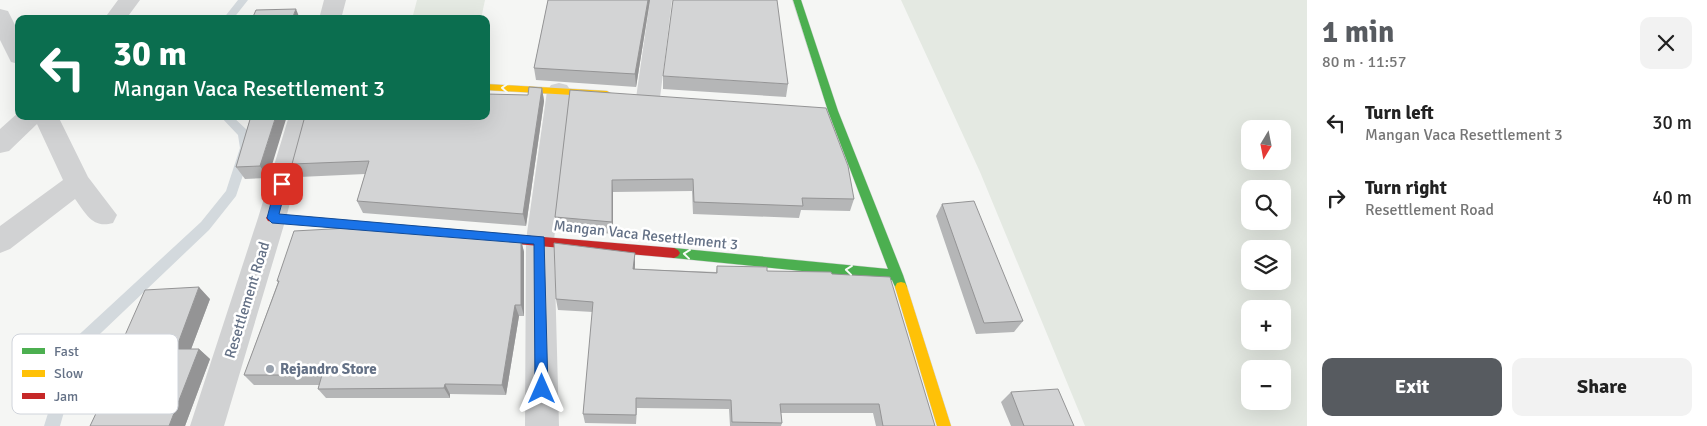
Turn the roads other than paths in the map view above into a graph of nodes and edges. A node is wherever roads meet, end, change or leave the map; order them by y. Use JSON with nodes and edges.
{"nodes":[{"id":1,"x":129,"y":0,"type":"edge"},
{"id":2,"x":335,"y":0,"type":"edge"},
{"id":3,"x":661,"y":0,"type":"edge"},
{"id":4,"x":797,"y":0,"type":"edge"},
{"id":5,"x":118,"y":15,"type":"edge"},
{"id":6,"x":331,"y":15,"type":"edge"},
{"id":7,"x":0,"y":16,"type":"edge"},
{"id":8,"x":15,"y":48,"type":"edge"},
{"id":9,"x":490,"y":87,"type":"edge"},
{"id":10,"x":559,"y":91,"type":"junction"},
{"id":11,"x":618,"y":95,"type":"edge"},
{"id":12,"x":648,"y":98,"type":"edge"},
{"id":13,"x":26,"y":120,"type":"edge"},
{"id":14,"x":48,"y":120,"type":"edge"},
{"id":15,"x":300,"y":120,"type":"edge"},
{"id":16,"x":0,"y":144,"type":"edge"},
{"id":17,"x":78,"y":183,"type":"junction"},
{"id":18,"x":102,"y":215,"type":"dead end"},
{"id":19,"x":272,"y":218,"type":"junction"},
{"id":20,"x":540,"y":240,"type":"junction"},
{"id":21,"x":0,"y":241,"type":"edge"},
{"id":22,"x":897,"y":275,"type":"junction"},
{"id":23,"x":207,"y":426,"type":"edge"},
{"id":24,"x":542,"y":426,"type":"edge"},
{"id":25,"x":944,"y":426,"type":"edge"}],
"edges":[{"from":1,"to":5,"type":"street"},
{"from":2,"to":6,"type":"street"},
{"from":3,"to":12,"type":"street"},
{"from":4,"to":22,"type":"street"},
{"from":7,"to":8,"type":"street"},
{"from":10,"to":9,"type":"street","one_way":true},
{"from":10,"to":11,"type":"street"},
{"from":10,"to":20,"type":"street"},
{"from":13,"to":16,"type":"street"},
{"from":14,"to":17,"type":"street"},
{"from":15,"to":19,"type":"street","name":"Resettlement Road"},
{"from":17,"to":18,"type":"street"},
{"from":17,"to":21,"type":"street"},
{"from":19,"to":20,"type":"street","name":"Mangan Vaca Resettlement 3"},
{"from":19,"to":23,"type":"street","name":"Resettlement Road"},
{"from":22,"to":20,"type":"street","name":"Mangan Vaca Resettlement 3","one_way":true},
{"from":20,"to":24,"type":"street"},
{"from":22,"to":25,"type":"street"}]}
